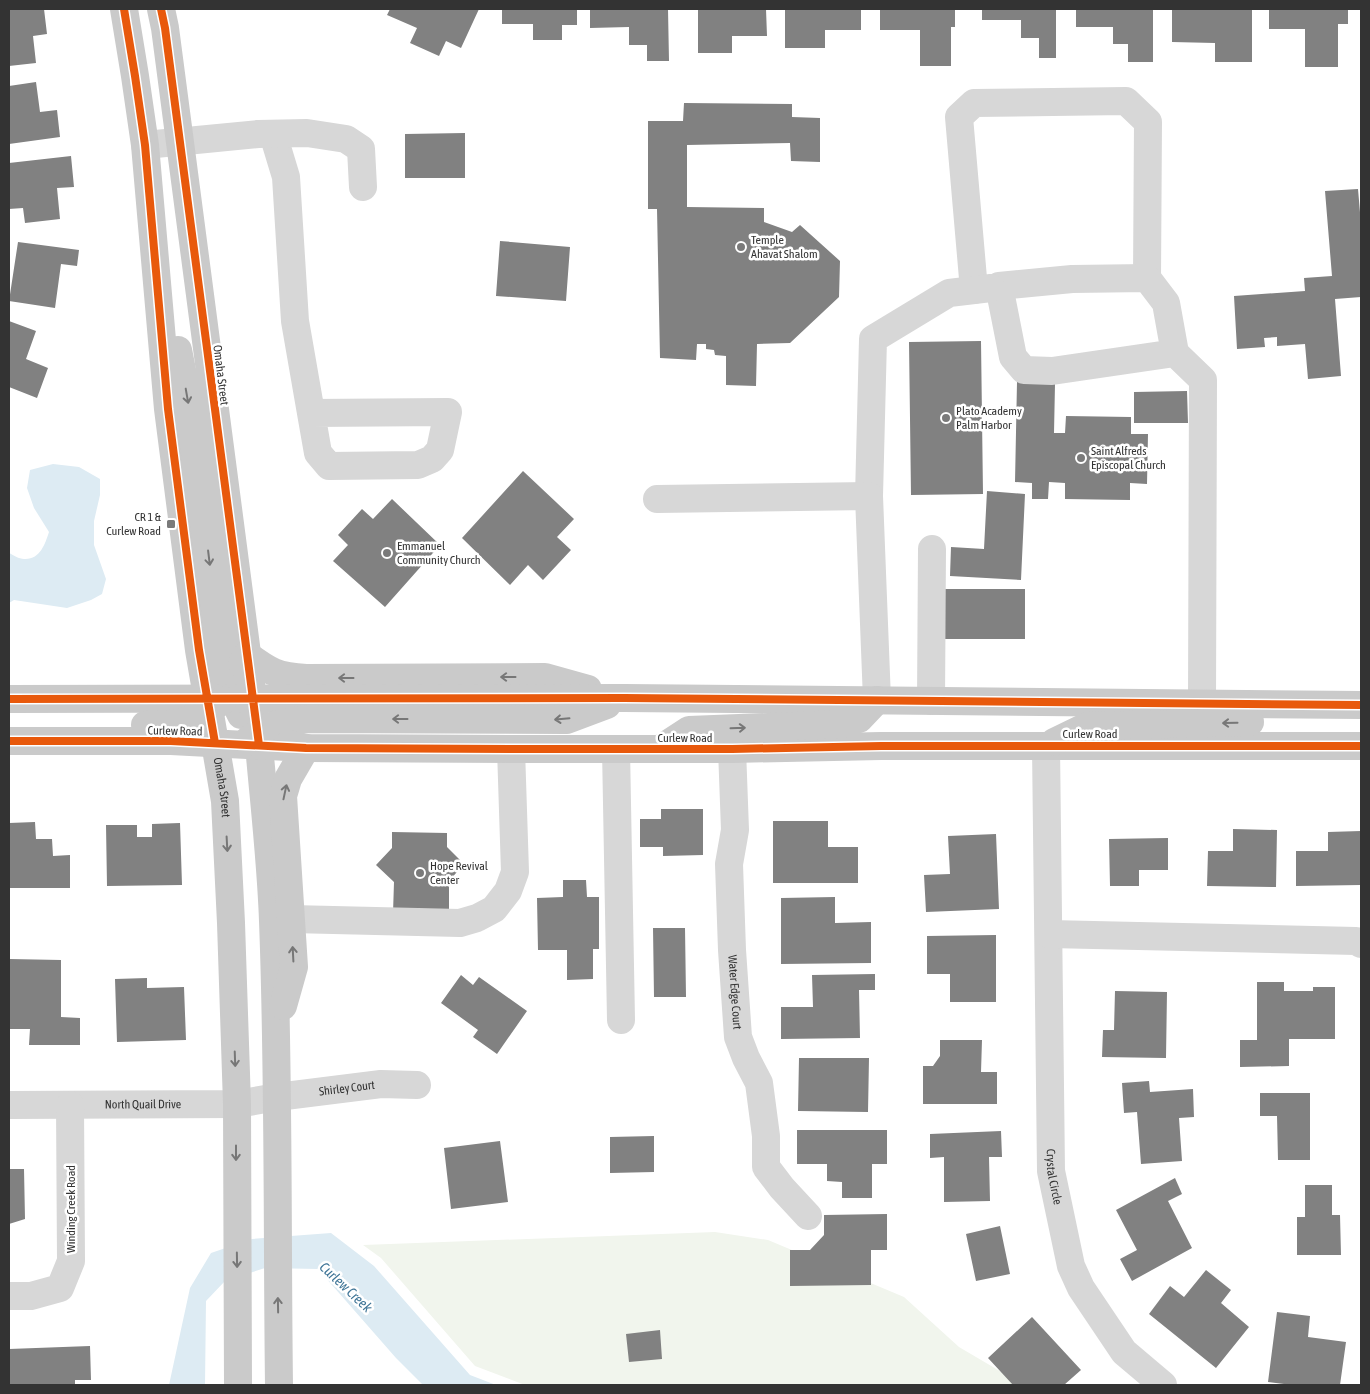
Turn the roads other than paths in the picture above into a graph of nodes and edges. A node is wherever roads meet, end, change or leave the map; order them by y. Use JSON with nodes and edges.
{"nodes":[{"id":1,"x":124,"y":9,"type":"edge"},
{"id":2,"x":161,"y":9,"type":"edge"},
{"id":3,"x":273,"y":134,"type":"junction"},
{"id":4,"x":180,"y":142,"type":"junction"},
{"id":5,"x":145,"y":145,"type":"junction"},
{"id":6,"x":363,"y":187,"type":"dead end"},
{"id":7,"x":1147,"y":278,"type":"junction"},
{"id":8,"x":987,"y":288,"type":"junction"},
{"id":9,"x":1174,"y":353,"type":"junction"},
{"id":10,"x":311,"y":413,"type":"junction"},
{"id":11,"x":869,"y":496,"type":"junction"},
{"id":12,"x":657,"y":499,"type":"dead end"},
{"id":13,"x":932,"y":549,"type":"dead end"},
{"id":14,"x":247,"y":655,"type":"junction"},
{"id":15,"x":624,"y":698,"type":"junction"},
{"id":16,"x":9,"y":699,"type":"edge"},
{"id":17,"x":877,"y":700,"type":"junction"},
{"id":18,"x":931,"y":701,"type":"junction"},
{"id":19,"x":1202,"y":704,"type":"junction"},
{"id":20,"x":1292,"y":705,"type":"junction"},
{"id":21,"x":1361,"y":705,"type":"edge"},
{"id":22,"x":229,"y":721,"type":"junction"},
{"id":23,"x":9,"y":725,"type":"edge"},
{"id":24,"x":9,"y":741,"type":"edge"},
{"id":25,"x":1046,"y":746,"type":"junction"},
{"id":26,"x":1361,"y":746,"type":"edge"},
{"id":27,"x":306,"y":748,"type":"junction"},
{"id":28,"x":511,"y":749,"type":"junction"},
{"id":29,"x":616,"y":749,"type":"junction"},
{"id":30,"x":660,"y":749,"type":"junction"},
{"id":31,"x":732,"y":749,"type":"junction"},
{"id":32,"x":291,"y":919,"type":"junction"},
{"id":33,"x":1049,"y":934,"type":"junction"},
{"id":34,"x":1361,"y":944,"type":"edge"},
{"id":35,"x":621,"y":1020,"type":"dead end"},
{"id":36,"x":275,"y":1035,"type":"junction"},
{"id":37,"x":417,"y":1085,"type":"dead end"},
{"id":38,"x":277,"y":1097,"type":"junction"},
{"id":39,"x":237,"y":1104,"type":"junction"},
{"id":40,"x":9,"y":1105,"type":"edge"},
{"id":41,"x":70,"y":1105,"type":"junction"},
{"id":42,"x":808,"y":1216,"type":"dead end"},
{"id":43,"x":9,"y":1296,"type":"edge"},
{"id":44,"x":238,"y":1380,"type":"edge"},
{"id":45,"x":279,"y":1385,"type":"edge"},
{"id":46,"x":1163,"y":1385,"type":"edge"}],
"edges":[{"from":1,"to":5,"type":"main road","name":"Omaha Street"},
{"from":2,"to":4,"type":"main road","name":"Omaha Street"},
{"from":3,"to":4,"type":"street"},
{"from":3,"to":6,"type":"street"},
{"from":3,"to":10,"type":"street"},
{"from":4,"to":5,"type":"street"},
{"from":4,"to":14,"type":"main road","name":"Omaha Street"},
{"from":5,"to":22,"type":"main road","name":"Omaha Street","one_way":true},
{"from":7,"to":8,"type":"street"},
{"from":7,"to":8,"type":"street"},
{"from":7,"to":9,"type":"street"},
{"from":8,"to":9,"type":"street"},
{"from":8,"to":11,"type":"street"},
{"from":9,"to":19,"type":"street"},
{"from":10,"to":10,"type":"street"},
{"from":11,"to":12,"type":"street"},
{"from":11,"to":17,"type":"street"},
{"from":13,"to":18,"type":"street"},
{"from":15,"to":14,"type":"main road","one_way":true},
{"from":14,"to":22,"type":"main road","name":"Omaha Street"},
{"from":15,"to":17,"type":"main road","name":"Curlew Road"},
{"from":15,"to":22,"type":"main road","name":"Curlew Road","one_way":true},
{"from":16,"to":22,"type":"main road","name":"Curlew Road"},
{"from":17,"to":18,"type":"main road","name":"Curlew Road"},
{"from":30,"to":17,"type":"main road","one_way":true},
{"from":18,"to":19,"type":"main road","name":"Curlew Road"},
{"from":19,"to":20,"type":"main road","name":"Curlew Road"},
{"from":20,"to":21,"type":"main road","name":"Curlew Road"},
{"from":20,"to":25,"type":"main road","one_way":true},
{"from":22,"to":23,"type":"main road"},
{"from":22,"to":24,"type":"main road","name":"Curlew Road"},
{"from":22,"to":27,"type":"main road","name":"Curlew Road"},
{"from":22,"to":36,"type":"main road","name":"Omaha Street"},
{"from":22,"to":39,"type":"main road","name":"Omaha Street","one_way":true},
{"from":25,"to":26,"type":"main road","name":"Curlew Road"},
{"from":25,"to":31,"type":"main road","name":"Curlew Road"},
{"from":25,"to":33,"type":"street","name":"Crystal Circle"},
{"from":27,"to":28,"type":"main road","name":"Curlew Road"},
{"from":32,"to":27,"type":"main road","one_way":true},
{"from":28,"to":29,"type":"main road","name":"Curlew Road"},
{"from":28,"to":32,"type":"street"},
{"from":29,"to":30,"type":"main road","name":"Curlew Road"},
{"from":29,"to":35,"type":"street"},
{"from":30,"to":31,"type":"main road","name":"Curlew Road"},
{"from":31,"to":42,"type":"street","name":"Water Edge Court"},
{"from":36,"to":32,"type":"main road","one_way":true},
{"from":33,"to":34,"type":"street"},
{"from":33,"to":46,"type":"street","name":"Crystal Circle"},
{"from":36,"to":38,"type":"main road","name":"Omaha Street"},
{"from":37,"to":38,"type":"street","name":"Shirley Court"},
{"from":38,"to":39,"type":"street","name":"North Quail Drive"},
{"from":45,"to":38,"type":"main road","name":"Omaha Street","one_way":true},
{"from":39,"to":41,"type":"street","name":"North Quail Drive"},
{"from":39,"to":44,"type":"main road","name":"Omaha Street","one_way":true},
{"from":40,"to":41,"type":"street","name":"North Quail Drive"},
{"from":41,"to":43,"type":"street","name":"Winding Creek Road"}]}
